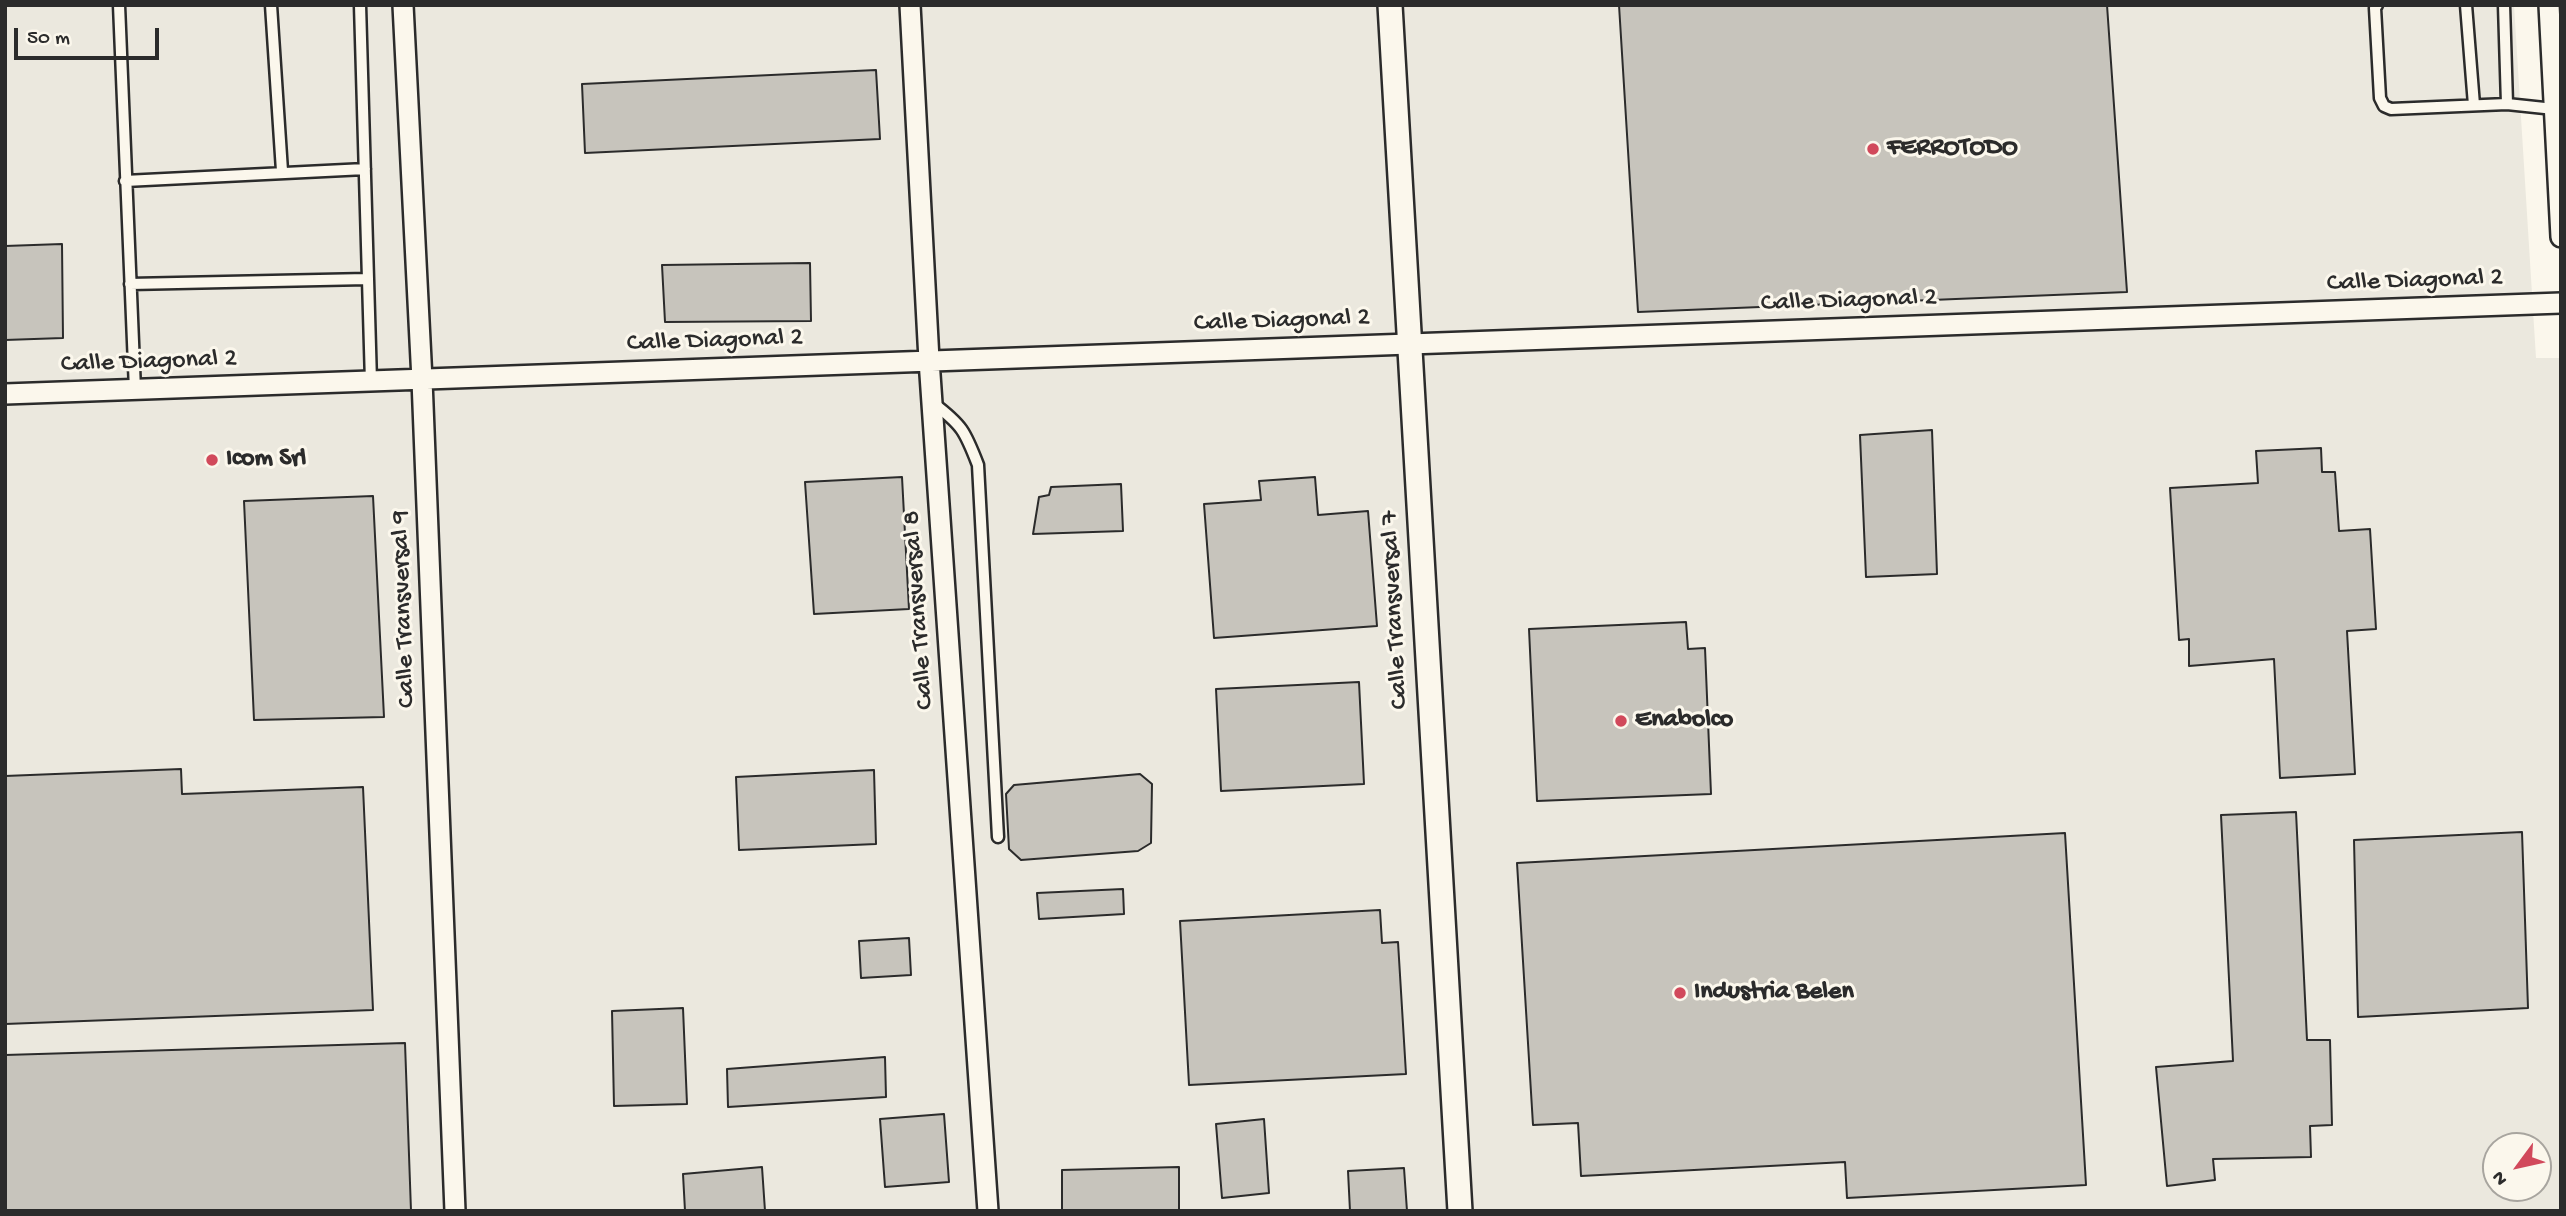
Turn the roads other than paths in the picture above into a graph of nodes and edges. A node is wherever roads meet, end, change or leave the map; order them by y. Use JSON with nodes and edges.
{"nodes":[{"id":1,"x":119,"y":5,"type":"edge"},
{"id":2,"x":271,"y":5,"type":"edge"},
{"id":3,"x":359,"y":5,"type":"edge"},
{"id":4,"x":403,"y":5,"type":"edge"},
{"id":5,"x":910,"y":5,"type":"edge"},
{"id":6,"x":1390,"y":5,"type":"edge"},
{"id":7,"x":2377,"y":5,"type":"edge"},
{"id":8,"x":2466,"y":5,"type":"edge"},
{"id":9,"x":2504,"y":5,"type":"edge"},
{"id":10,"x":2549,"y":5,"type":"edge"},
{"id":11,"x":2507,"y":104,"type":"junction"},
{"id":12,"x":2474,"y":105,"type":"junction"},
{"id":13,"x":2554,"y":109,"type":"junction"},
{"id":14,"x":365,"y":169,"type":"junction"},
{"id":15,"x":282,"y":172,"type":"junction"},
{"id":16,"x":125,"y":181,"type":"junction"},
{"id":17,"x":2561,"y":237,"type":"edge"},
{"id":18,"x":367,"y":279,"type":"junction"},
{"id":19,"x":130,"y":284,"type":"junction"},
{"id":20,"x":2561,"y":303,"type":"edge"},
{"id":21,"x":1408,"y":344,"type":"junction"},
{"id":22,"x":929,"y":360,"type":"junction"},
{"id":23,"x":422,"y":380,"type":"junction"},
{"id":24,"x":371,"y":382,"type":"junction"},
{"id":25,"x":135,"y":390,"type":"junction"},
{"id":26,"x":5,"y":394,"type":"edge"},
{"id":27,"x":933,"y":403,"type":"junction"},
{"id":28,"x":998,"y":837,"type":"dead end"},
{"id":29,"x":455,"y":1211,"type":"edge"},
{"id":30,"x":988,"y":1211,"type":"edge"},
{"id":31,"x":1460,"y":1211,"type":"edge"}],
"edges":[{"from":1,"to":16,"type":"lane"},
{"from":2,"to":15,"type":"lane"},
{"from":3,"to":14,"type":"lane"},
{"from":4,"to":23,"type":"street","name":"Calle Transversal 9"},
{"from":5,"to":22,"type":"street","name":"Calle Transversal 8"},
{"from":6,"to":21,"type":"street","name":"Calle Transversal 7"},
{"from":7,"to":12,"type":"lane"},
{"from":8,"to":12,"type":"lane"},
{"from":9,"to":11,"type":"lane"},
{"from":10,"to":13,"type":"street"},
{"from":11,"to":12,"type":"lane"},
{"from":11,"to":13,"type":"lane"},
{"from":13,"to":17,"type":"street"},
{"from":14,"to":15,"type":"lane"},
{"from":14,"to":18,"type":"lane"},
{"from":15,"to":16,"type":"lane"},
{"from":16,"to":19,"type":"lane"},
{"from":18,"to":19,"type":"lane"},
{"from":18,"to":24,"type":"lane"},
{"from":19,"to":25,"type":"lane"},
{"from":20,"to":21,"type":"street","name":"Calle Diagonal 2"},
{"from":21,"to":22,"type":"street","name":"Calle Diagonal 2"},
{"from":21,"to":31,"type":"street","name":"Calle Transversal 7"},
{"from":22,"to":23,"type":"street","name":"Calle Diagonal 2"},
{"from":22,"to":27,"type":"street","name":"Calle Transversal 8"},
{"from":23,"to":24,"type":"street","name":"Calle Diagonal 2"},
{"from":23,"to":29,"type":"street","name":"Calle Transversal 9"},
{"from":24,"to":25,"type":"street","name":"Calle Diagonal 2"},
{"from":25,"to":26,"type":"street","name":"Calle Diagonal 2"},
{"from":27,"to":28,"type":"lane"},
{"from":27,"to":30,"type":"street","name":"Calle Transversal 8"}]}
